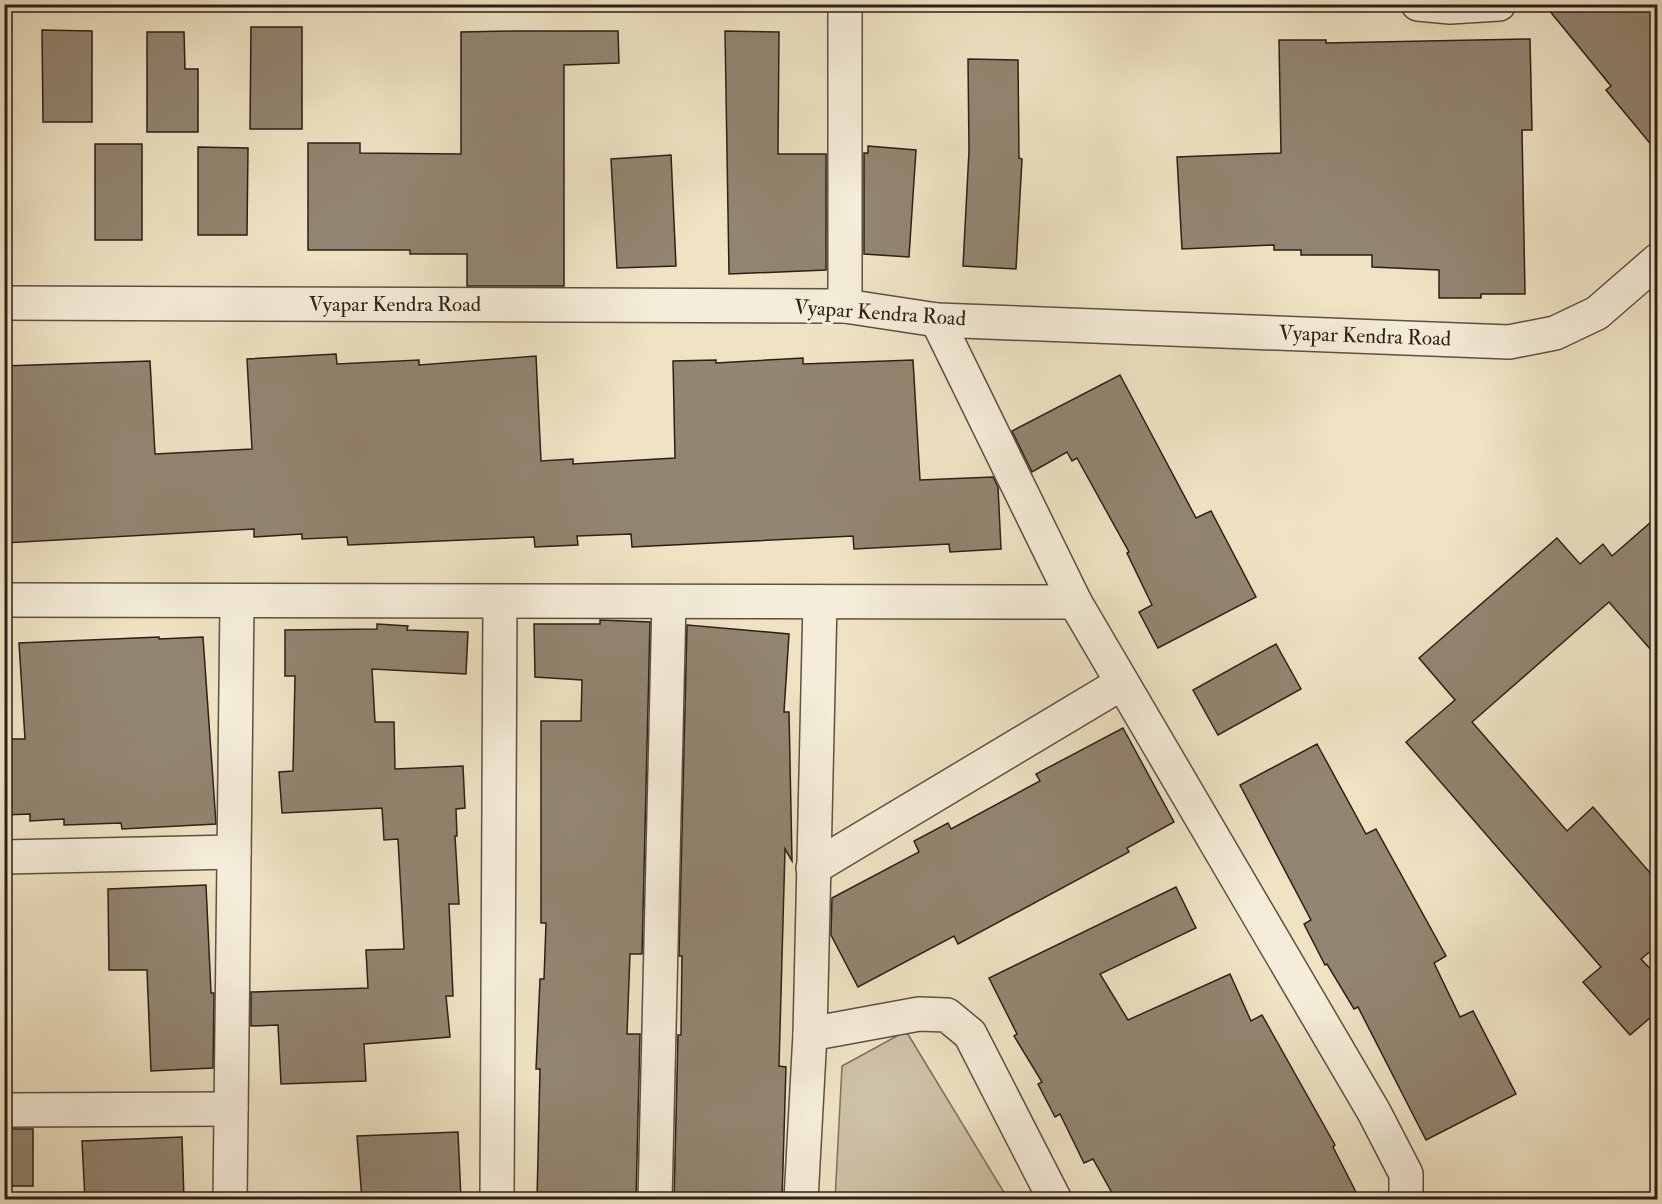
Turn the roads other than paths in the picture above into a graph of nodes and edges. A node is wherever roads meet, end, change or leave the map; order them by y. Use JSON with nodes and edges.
{"nodes":[{"id":1,"x":845,"y":4,"type":"edge"},
{"id":2,"x":1418,"y":4,"type":"edge"},
{"id":3,"x":1499,"y":4,"type":"edge"},
{"id":4,"x":1449,"y":6,"type":"edge"},
{"id":5,"x":1658,"y":260,"type":"edge"},
{"id":6,"x":4,"y":303,"type":"edge"},
{"id":7,"x":845,"y":306,"type":"junction"},
{"id":8,"x":937,"y":320,"type":"junction"},
{"id":9,"x":4,"y":600,"type":"edge"},
{"id":10,"x":237,"y":602,"type":"junction"},
{"id":11,"x":500,"y":602,"type":"junction"},
{"id":12,"x":669,"y":602,"type":"junction"},
{"id":13,"x":820,"y":602,"type":"junction"},
{"id":14,"x":1075,"y":602,"type":"junction"},
{"id":15,"x":1122,"y":683,"type":"junction"},
{"id":16,"x":234,"y":852,"type":"junction"},
{"id":17,"x":4,"y":857,"type":"edge"},
{"id":18,"x":813,"y":868,"type":"junction"},
{"id":19,"x":810,"y":1034,"type":"junction"},
{"id":20,"x":231,"y":1109,"type":"junction"},
{"id":21,"x":4,"y":1110,"type":"edge"},
{"id":22,"x":230,"y":1200,"type":"edge"},
{"id":23,"x":497,"y":1200,"type":"edge"},
{"id":24,"x":655,"y":1200,"type":"edge"},
{"id":25,"x":801,"y":1200,"type":"edge"},
{"id":26,"x":1055,"y":1200,"type":"edge"},
{"id":27,"x":1406,"y":1200,"type":"edge"}],
"edges":[{"from":1,"to":7,"type":"street"},
{"from":2,"to":4,"type":"street"},
{"from":3,"to":4,"type":"street"},
{"from":5,"to":8,"type":"street","name":"Vyapar Kendra Road"},
{"from":6,"to":7,"type":"street","name":"Vyapar Kendra Road"},
{"from":7,"to":8,"type":"street","name":"Vyapar Kendra Road"},
{"from":8,"to":14,"type":"street"},
{"from":9,"to":10,"type":"street"},
{"from":10,"to":11,"type":"street"},
{"from":10,"to":16,"type":"street"},
{"from":11,"to":12,"type":"street"},
{"from":11,"to":23,"type":"street"},
{"from":12,"to":13,"type":"street"},
{"from":12,"to":24,"type":"street"},
{"from":13,"to":14,"type":"street"},
{"from":13,"to":18,"type":"street"},
{"from":14,"to":15,"type":"street"},
{"from":15,"to":18,"type":"street"},
{"from":15,"to":27,"type":"street"},
{"from":16,"to":17,"type":"street"},
{"from":16,"to":20,"type":"street"},
{"from":18,"to":19,"type":"street"},
{"from":19,"to":25,"type":"street"},
{"from":19,"to":26,"type":"street"},
{"from":20,"to":21,"type":"street"},
{"from":20,"to":22,"type":"street"}]}
